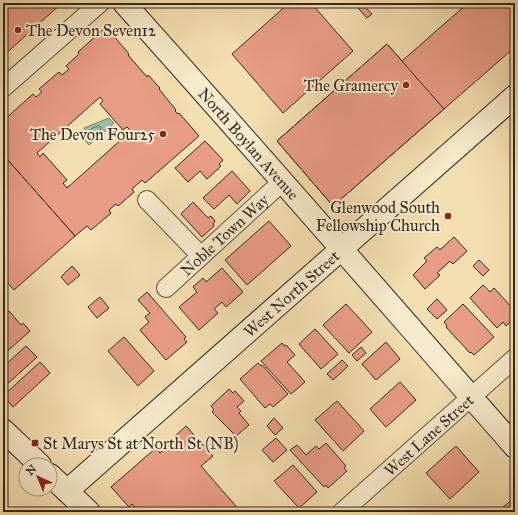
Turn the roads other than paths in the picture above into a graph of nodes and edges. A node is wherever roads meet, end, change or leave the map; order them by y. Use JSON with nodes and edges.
{"nodes":[{"id":1,"x":100,"y":3,"type":"edge"},
{"id":2,"x":124,"y":3,"type":"edge"},
{"id":3,"x":3,"y":88,"type":"edge"},
{"id":4,"x":515,"y":96,"type":"edge"},
{"id":5,"x":283,"y":181,"type":"junction"},
{"id":6,"x":147,"y":200,"type":"dead end"},
{"id":7,"x":342,"y":249,"type":"junction"},
{"id":8,"x":201,"y":256,"type":"junction"},
{"id":9,"x":166,"y":288,"type":"dead end"},
{"id":10,"x":515,"y":358,"type":"edge"},
{"id":11,"x":472,"y":397,"type":"junction"},
{"id":12,"x":3,"y":430,"type":"edge"},
{"id":13,"x":515,"y":447,"type":"edge"},
{"id":14,"x":32,"y":457,"type":"edge"},
{"id":15,"x":58,"y":482,"type":"edge"},
{"id":16,"x":67,"y":491,"type":"junction"},
{"id":17,"x":89,"y":512,"type":"edge"},
{"id":18,"x":342,"y":512,"type":"edge"}],
"edges":[{"from":1,"to":3,"type":"street"},
{"from":2,"to":5,"type":"street","name":"North Boylan Avenue"},
{"from":4,"to":7,"type":"street","name":"West North Street"},
{"from":5,"to":7,"type":"street","name":"North Boylan Avenue"},
{"from":5,"to":8,"type":"street","name":"Noble Town Way"},
{"from":6,"to":8,"type":"street"},
{"from":7,"to":11,"type":"street","name":"North Boylan Avenue"},
{"from":7,"to":16,"type":"street","name":"West North Street"},
{"from":8,"to":9,"type":"street","name":"Noble Town Way"},
{"from":10,"to":11,"type":"street","name":"West Lane Street"},
{"from":11,"to":13,"type":"street","name":"North Boylan Avenue"},
{"from":11,"to":18,"type":"street","name":"West Lane Street"},
{"from":12,"to":14,"type":"street"},
{"from":15,"to":16,"type":"street"},
{"from":16,"to":17,"type":"street"}]}
